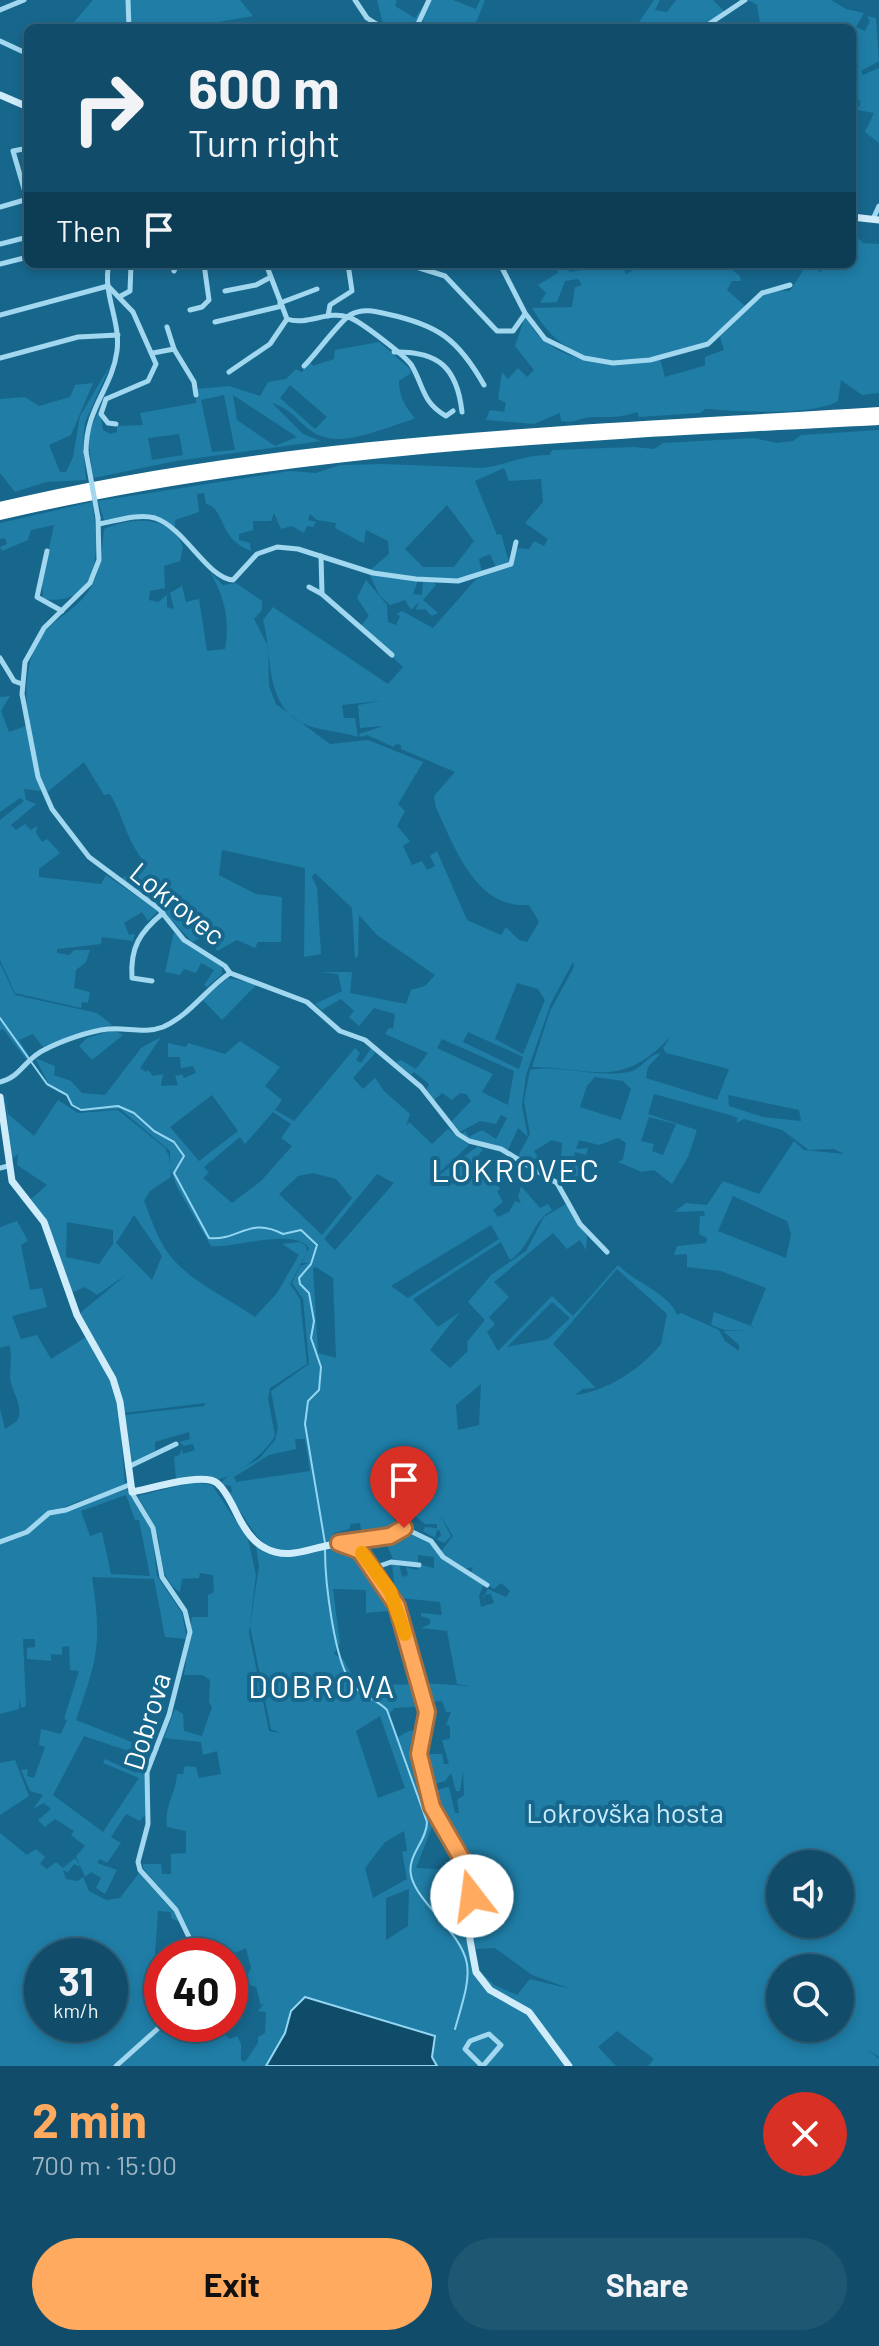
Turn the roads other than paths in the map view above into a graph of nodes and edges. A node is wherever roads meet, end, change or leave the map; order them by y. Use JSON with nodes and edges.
{"nodes":[{"id":1,"x":24,"y":0,"type":"edge"},
{"id":2,"x":128,"y":0,"type":"edge"},
{"id":3,"x":355,"y":0,"type":"edge"},
{"id":4,"x":429,"y":0,"type":"edge"},
{"id":5,"x":745,"y":0,"type":"edge"},
{"id":6,"x":0,"y":10,"type":"edge"},
{"id":7,"x":129,"y":24,"type":"edge"},
{"id":8,"x":377,"y":24,"type":"edge"},
{"id":9,"x":418,"y":24,"type":"edge"},
{"id":10,"x":709,"y":24,"type":"edge"},
{"id":11,"x":0,"y":41,"type":"edge"},
{"id":12,"x":24,"y":52,"type":"edge"},
{"id":13,"x":0,"y":95,"type":"edge"},
{"id":14,"x":24,"y":106,"type":"edge"},
{"id":15,"x":24,"y":149,"type":"edge"},
{"id":16,"x":24,"y":174,"type":"edge"},
{"id":17,"x":19,"y":175,"type":"junction"},
{"id":18,"x":24,"y":190,"type":"edge"},
{"id":19,"x":24,"y":200,"type":"edge"},
{"id":20,"x":879,"y":206,"type":"edge"},
{"id":21,"x":0,"y":207,"type":"edge"},
{"id":22,"x":856,"y":217,"type":"edge"},
{"id":23,"x":876,"y":219,"type":"edge"},
{"id":24,"x":24,"y":238,"type":"edge"},
{"id":25,"x":0,"y":244,"type":"edge"},
{"id":26,"x":24,"y":258,"type":"edge"},
{"id":27,"x":0,"y":264,"type":"edge"},
{"id":28,"x":108,"y":268,"type":"edge"},
{"id":29,"x":129,"y":268,"type":"edge"},
{"id":30,"x":175,"y":268,"type":"edge"},
{"id":31,"x":205,"y":268,"type":"edge"},
{"id":32,"x":267,"y":268,"type":"edge"},
{"id":33,"x":349,"y":268,"type":"edge"},
{"id":34,"x":420,"y":268,"type":"edge"},
{"id":35,"x":502,"y":268,"type":"edge"},
{"id":36,"x":174,"y":271,"type":"dead end"},
{"id":37,"x":269,"y":278,"type":"junction"},
{"id":38,"x":790,"y":285,"type":"dead end"},
{"id":39,"x":108,"y":286,"type":"junction"},
{"id":40,"x":317,"y":289,"type":"dead end"},
{"id":41,"x":225,"y":291,"type":"dead end"},
{"id":42,"x":119,"y":297,"type":"junction"},
{"id":43,"x":281,"y":304,"type":"junction"},
{"id":44,"x":190,"y":310,"type":"dead end"},
{"id":45,"x":525,"y":313,"type":"junction"},
{"id":46,"x":0,"y":315,"type":"edge"},
{"id":47,"x":328,"y":316,"type":"junction"},
{"id":48,"x":347,"y":316,"type":"junction"},
{"id":49,"x":287,"y":319,"type":"junction"},
{"id":50,"x":215,"y":322,"type":"dead end"},
{"id":51,"x":167,"y":327,"type":"dead end"},
{"id":52,"x":118,"y":335,"type":"junction"},
{"id":53,"x":174,"y":349,"type":"junction"},
{"id":54,"x":393,"y":352,"type":"junction"},
{"id":55,"x":153,"y":353,"type":"junction"},
{"id":56,"x":0,"y":358,"type":"edge"},
{"id":57,"x":304,"y":366,"type":"dead end"},
{"id":58,"x":229,"y":372,"type":"dead end"},
{"id":59,"x":484,"y":385,"type":"dead end"},
{"id":60,"x":196,"y":395,"type":"dead end"},
{"id":61,"x":453,"y":411,"type":"dead end"},
{"id":62,"x":462,"y":412,"type":"dead end"},
{"id":63,"x":879,"y":412,"type":"edge"},
{"id":64,"x":879,"y":420,"type":"edge"},
{"id":65,"x":116,"y":424,"type":"dead end"},
{"id":66,"x":0,"y":507,"type":"edge"},
{"id":67,"x":0,"y":515,"type":"edge"},
{"id":68,"x":99,"y":521,"type":"junction"},
{"id":69,"x":516,"y":542,"type":"dead end"},
{"id":70,"x":47,"y":551,"type":"dead end"},
{"id":71,"x":321,"y":556,"type":"junction"},
{"id":72,"x":309,"y":587,"type":"dead end"},
{"id":73,"x":322,"y":594,"type":"junction"},
{"id":74,"x":62,"y":611,"type":"junction"},
{"id":75,"x":392,"y":655,"type":"dead end"},
{"id":76,"x":0,"y":658,"type":"edge"},
{"id":77,"x":22,"y":684,"type":"junction"},
{"id":78,"x":163,"y":913,"type":"junction"},
{"id":79,"x":230,"y":973,"type":"junction"},
{"id":80,"x":152,"y":981,"type":"dead end"},
{"id":81,"x":0,"y":1082,"type":"edge"},
{"id":82,"x":0,"y":1097,"type":"edge"},
{"id":83,"x":4,"y":1167,"type":"edge"},
{"id":84,"x":607,"y":1252,"type":"dead end"},
{"id":85,"x":176,"y":1444,"type":"dead end"},
{"id":86,"x":127,"y":1467,"type":"junction"},
{"id":87,"x":131,"y":1488,"type":"junction"},
{"id":88,"x":0,"y":1542,"type":"edge"},
{"id":89,"x":339,"y":1543,"type":"junction"},
{"id":90,"x":419,"y":1565,"type":"dead end"},
{"id":91,"x":374,"y":1568,"type":"junction"},
{"id":92,"x":487,"y":1585,"type":"dead end"},
{"id":93,"x":189,"y":1938,"type":"edge"},
{"id":94,"x":144,"y":2041,"type":"edge"},
{"id":95,"x":116,"y":2066,"type":"edge"},
{"id":96,"x":482,"y":2066,"type":"edge"},
{"id":97,"x":569,"y":2066,"type":"edge"}],
"edges":[{"from":1,"to":6,"type":"street"},
{"from":2,"to":7,"type":"street"},
{"from":3,"to":8,"type":"street"},
{"from":4,"to":9,"type":"street"},
{"from":5,"to":10,"type":"street"},
{"from":11,"to":12,"type":"street"},
{"from":13,"to":14,"type":"street"},
{"from":15,"to":17,"type":"street"},
{"from":16,"to":17,"type":"street"},
{"from":17,"to":18,"type":"street"},
{"from":19,"to":21,"type":"street"},
{"from":20,"to":23,"type":"street"},
{"from":22,"to":23,"type":"street"},
{"from":24,"to":25,"type":"street"},
{"from":26,"to":27,"type":"street"},
{"from":28,"to":39,"type":"street"},
{"from":29,"to":42,"type":"street"},
{"from":30,"to":36,"type":"street"},
{"from":31,"to":44,"type":"street"},
{"from":32,"to":37,"type":"street"},
{"from":33,"to":47,"type":"street"},
{"from":34,"to":45,"type":"street"},
{"from":35,"to":45,"type":"street"},
{"from":37,"to":41,"type":"street"},
{"from":37,"to":43,"type":"street"},
{"from":38,"to":45,"type":"street"},
{"from":39,"to":42,"type":"street"},
{"from":39,"to":46,"type":"street"},
{"from":39,"to":52,"type":"street"},
{"from":40,"to":43,"type":"street"},
{"from":42,"to":55,"type":"street"},
{"from":43,"to":49,"type":"street"},
{"from":43,"to":50,"type":"street"},
{"from":47,"to":48,"type":"street"},
{"from":47,"to":49,"type":"street"},
{"from":48,"to":54,"type":"street"},
{"from":48,"to":57,"type":"street"},
{"from":48,"to":59,"type":"street"},
{"from":49,"to":58,"type":"street"},
{"from":51,"to":53,"type":"street"},
{"from":52,"to":56,"type":"street"},
{"from":52,"to":68,"type":"street","bridge":true},
{"from":53,"to":55,"type":"street"},
{"from":53,"to":60,"type":"street"},
{"from":54,"to":61,"type":"street"},
{"from":54,"to":62,"type":"street"},
{"from":55,"to":65,"type":"street"},
{"from":63,"to":66,"type":"highway"},
{"from":64,"to":67,"type":"highway"},
{"from":68,"to":71,"type":"street"},
{"from":68,"to":74,"type":"street"},
{"from":69,"to":71,"type":"street"},
{"from":70,"to":74,"type":"street"},
{"from":71,"to":73,"type":"street"},
{"from":72,"to":73,"type":"street"},
{"from":73,"to":75,"type":"street"},
{"from":74,"to":77,"type":"street"},
{"from":76,"to":77,"type":"street"},
{"from":77,"to":78,"type":"street","name":"Lokrovec"},
{"from":78,"to":79,"type":"street","name":"Lokrovec"},
{"from":78,"to":80,"type":"street"},
{"from":79,"to":81,"type":"street","name":"Lokrovec"},
{"from":79,"to":84,"type":"street"},
{"from":82,"to":83,"type":"street"},
{"from":83,"to":86,"type":"street"},
{"from":85,"to":86,"type":"street"},
{"from":86,"to":87,"type":"street"},
{"from":87,"to":88,"type":"street"},
{"from":87,"to":89,"type":"street"},
{"from":87,"to":93,"type":"street","name":"Dobrova"},
{"from":89,"to":91,"type":"street"},
{"from":89,"to":92,"type":"street"},
{"from":90,"to":91,"type":"street"},
{"from":91,"to":97,"type":"street"},
{"from":94,"to":95,"type":"street"},
{"from":96,"to":96,"type":"street"}]}
